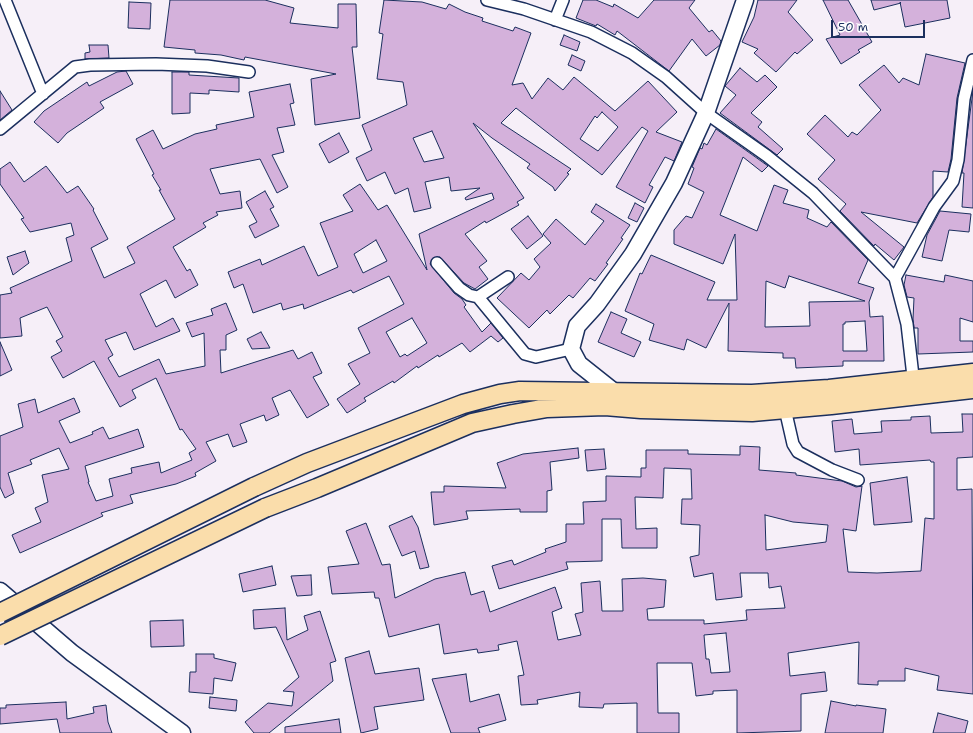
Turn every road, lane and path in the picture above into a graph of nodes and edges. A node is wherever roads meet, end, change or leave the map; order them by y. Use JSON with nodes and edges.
{"nodes":[{"id":1,"x":5,"y":0,"type":"edge"},
{"id":2,"x":487,"y":0,"type":"edge"},
{"id":3,"x":563,"y":0,"type":"edge"},
{"id":4,"x":745,"y":0,"type":"edge"},
{"id":5,"x":555,"y":20,"type":"junction"},
{"id":6,"x":973,"y":60,"type":"edge"},
{"id":7,"x":249,"y":72,"type":"dead end"},
{"id":8,"x":43,"y":94,"type":"junction"},
{"id":9,"x":706,"y":113,"type":"junction"},
{"id":10,"x":0,"y":129,"type":"edge"},
{"id":11,"x":437,"y":263,"type":"dead end"},
{"id":12,"x":508,"y":277,"type":"dead end"},
{"id":13,"x":895,"y":278,"type":"junction"},
{"id":14,"x":478,"y":297,"type":"junction"},
{"id":15,"x":571,"y":349,"type":"junction"},
{"id":16,"x":973,"y":373,"type":"edge"},
{"id":17,"x":914,"y":387,"type":"junction"},
{"id":18,"x":973,"y":389,"type":"edge"},
{"id":19,"x":609,"y":398,"type":"junction"},
{"id":20,"x":785,"y":409,"type":"junction"},
{"id":21,"x":858,"y":480,"type":"dead end"},
{"id":22,"x":0,"y":591,"type":"edge"},
{"id":23,"x":0,"y":613,"type":"edge"},
{"id":24,"x":0,"y":636,"type":"edge"},
{"id":25,"x":182,"y":733,"type":"edge"}],
"edges":[{"from":1,"to":8,"type":"street"},
{"from":2,"to":5,"type":"street"},
{"from":3,"to":5,"type":"street"},
{"from":4,"to":9,"type":"street"},
{"from":5,"to":9,"type":"street"},
{"from":6,"to":13,"type":"street"},
{"from":7,"to":8,"type":"street"},
{"from":8,"to":10,"type":"street"},
{"from":9,"to":13,"type":"street"},
{"from":9,"to":15,"type":"street"},
{"from":11,"to":14,"type":"street"},
{"from":12,"to":14,"type":"street"},
{"from":13,"to":17,"type":"street"},
{"from":14,"to":15,"type":"street"},
{"from":15,"to":19,"type":"street"},
{"from":16,"to":17,"type":"main road"},
{"from":17,"to":18,"type":"main road"},
{"from":17,"to":19,"type":"main road"},
{"from":17,"to":20,"type":"main road"},
{"from":19,"to":20,"type":"main road"},
{"from":19,"to":23,"type":"main road","bridge":true},
{"from":19,"to":24,"type":"main road","bridge":true},
{"from":20,"to":21,"type":"street"},
{"from":22,"to":25,"type":"street"}]}
